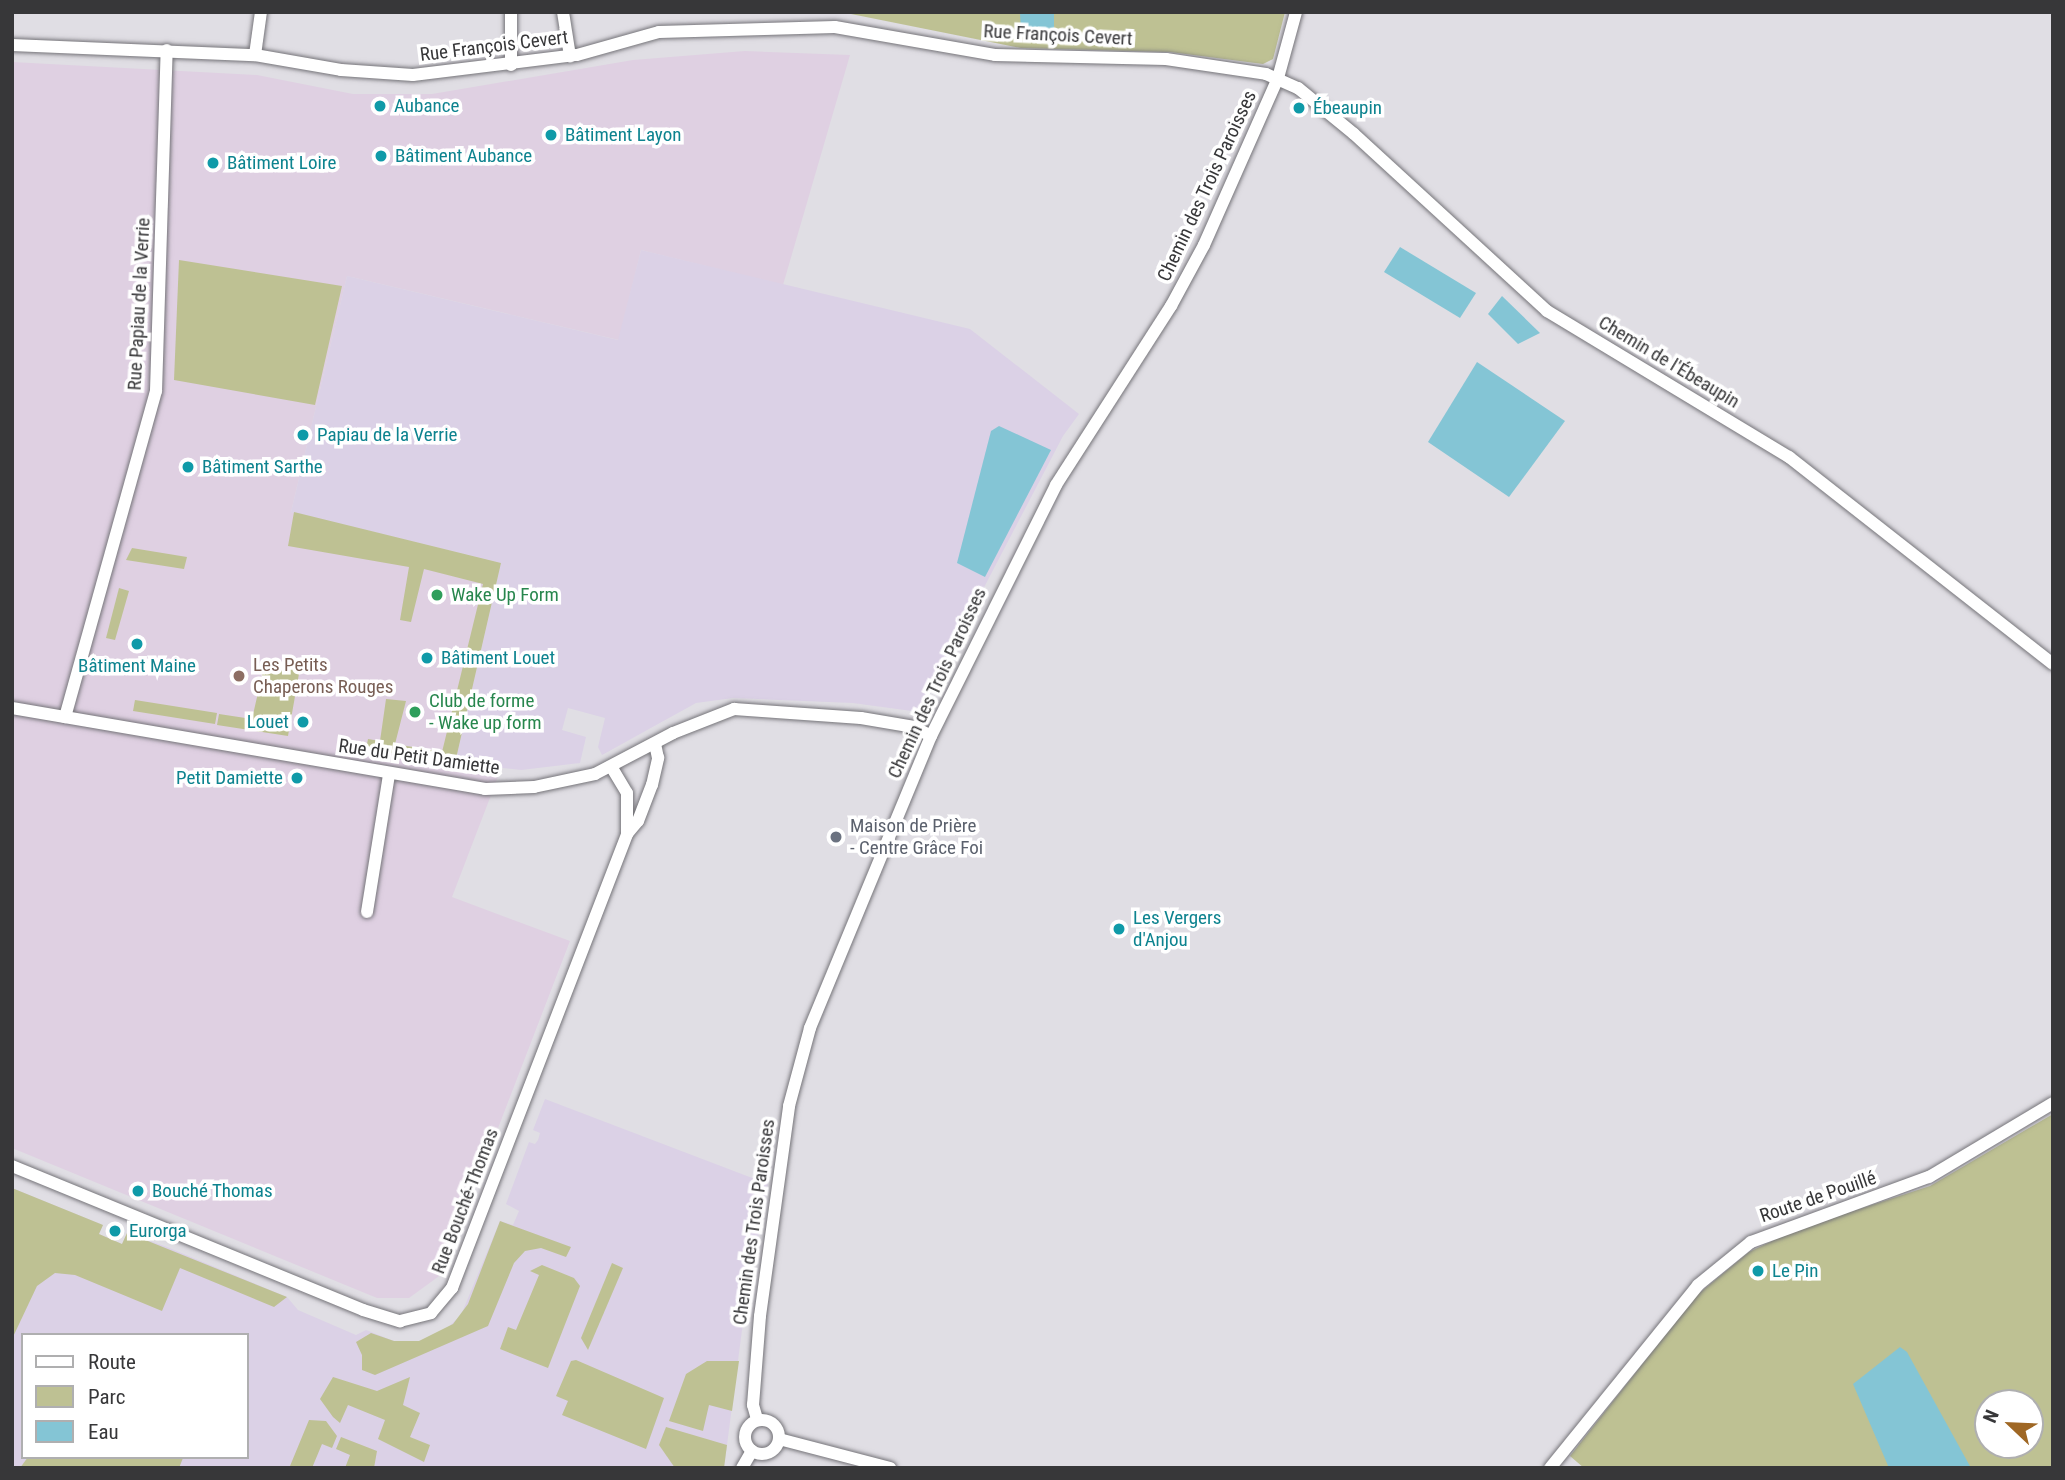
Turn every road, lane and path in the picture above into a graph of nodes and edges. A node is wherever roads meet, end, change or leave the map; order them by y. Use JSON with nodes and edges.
{"nodes":[{"id":1,"x":261,"y":12,"type":"edge"},
{"id":2,"x":511,"y":12,"type":"edge"},
{"id":3,"x":564,"y":12,"type":"edge"},
{"id":4,"x":1296,"y":12,"type":"edge"},
{"id":5,"x":12,"y":45,"type":"edge"},
{"id":6,"x":167,"y":50,"type":"junction"},
{"id":7,"x":254,"y":55,"type":"junction"},
{"id":8,"x":570,"y":56,"type":"junction"},
{"id":9,"x":511,"y":65,"type":"junction"},
{"id":10,"x":1278,"y":78,"type":"junction"},
{"id":11,"x":2053,"y":664,"type":"edge"},
{"id":12,"x":12,"y":708,"type":"edge"},
{"id":13,"x":65,"y":717,"type":"junction"},
{"id":14,"x":930,"y":736,"type":"junction"},
{"id":15,"x":654,"y":744,"type":"junction"},
{"id":16,"x":611,"y":766,"type":"junction"},
{"id":17,"x":389,"y":774,"type":"junction"},
{"id":18,"x":627,"y":834,"type":"junction"},
{"id":19,"x":367,"y":912,"type":"dead end"},
{"id":20,"x":2053,"y":1103,"type":"edge"},
{"id":21,"x":12,"y":1166,"type":"edge"},
{"id":22,"x":757,"y":1419,"type":"junction"},
{"id":23,"x":779,"y":1439,"type":"junction"},
{"id":24,"x":752,"y":1451,"type":"junction"},
{"id":25,"x":742,"y":1468,"type":"edge"},
{"id":26,"x":890,"y":1468,"type":"edge"},
{"id":27,"x":1550,"y":1468,"type":"edge"}],
"edges":[{"from":1,"to":7,"type":"street"},
{"from":2,"to":9,"type":"street"},
{"from":3,"to":8,"type":"street"},
{"from":4,"to":10,"type":"street","name":"Chemin des Trois Paroisses"},
{"from":5,"to":6,"type":"street","name":"Rue François Cevert"},
{"from":6,"to":7,"type":"street","name":"Rue François Cevert"},
{"from":6,"to":13,"type":"street","name":"Rue Papiau de la Verrie"},
{"from":7,"to":9,"type":"street","name":"Rue François Cevert"},
{"from":8,"to":9,"type":"street","name":"Rue François Cevert"},
{"from":8,"to":10,"type":"street","name":"Rue François Cevert"},
{"from":10,"to":11,"type":"street","name":"Chemin de l'Ébeaupin"},
{"from":10,"to":14,"type":"street","name":"Chemin des Trois Paroisses"},
{"from":12,"to":13,"type":"street","name":"Rue du Petit Damiette"},
{"from":13,"to":17,"type":"street","name":"Rue du Petit Damiette"},
{"from":14,"to":15,"type":"street","name":"Rue du Petit Damiette"},
{"from":14,"to":22,"type":"street","name":"Chemin des Trois Paroisses"},
{"from":15,"to":16,"type":"street","name":"Rue du Petit Damiette"},
{"from":15,"to":18,"type":"street","name":"Rue Bouché-Thomas"},
{"from":16,"to":17,"type":"street","name":"Rue du Petit Damiette"},
{"from":16,"to":18,"type":"street","name":"Rue Bouché-Thomas"},
{"from":17,"to":19,"type":"street"},
{"from":18,"to":21,"type":"street","name":"Rue Bouché-Thomas"},
{"from":20,"to":27,"type":"street","name":"Route de Pouillé"},
{"from":22,"to":23,"type":"street"},
{"from":22,"to":24,"type":"street"},
{"from":23,"to":24,"type":"street"},
{"from":23,"to":26,"type":"street"},
{"from":24,"to":25,"type":"street"}]}
